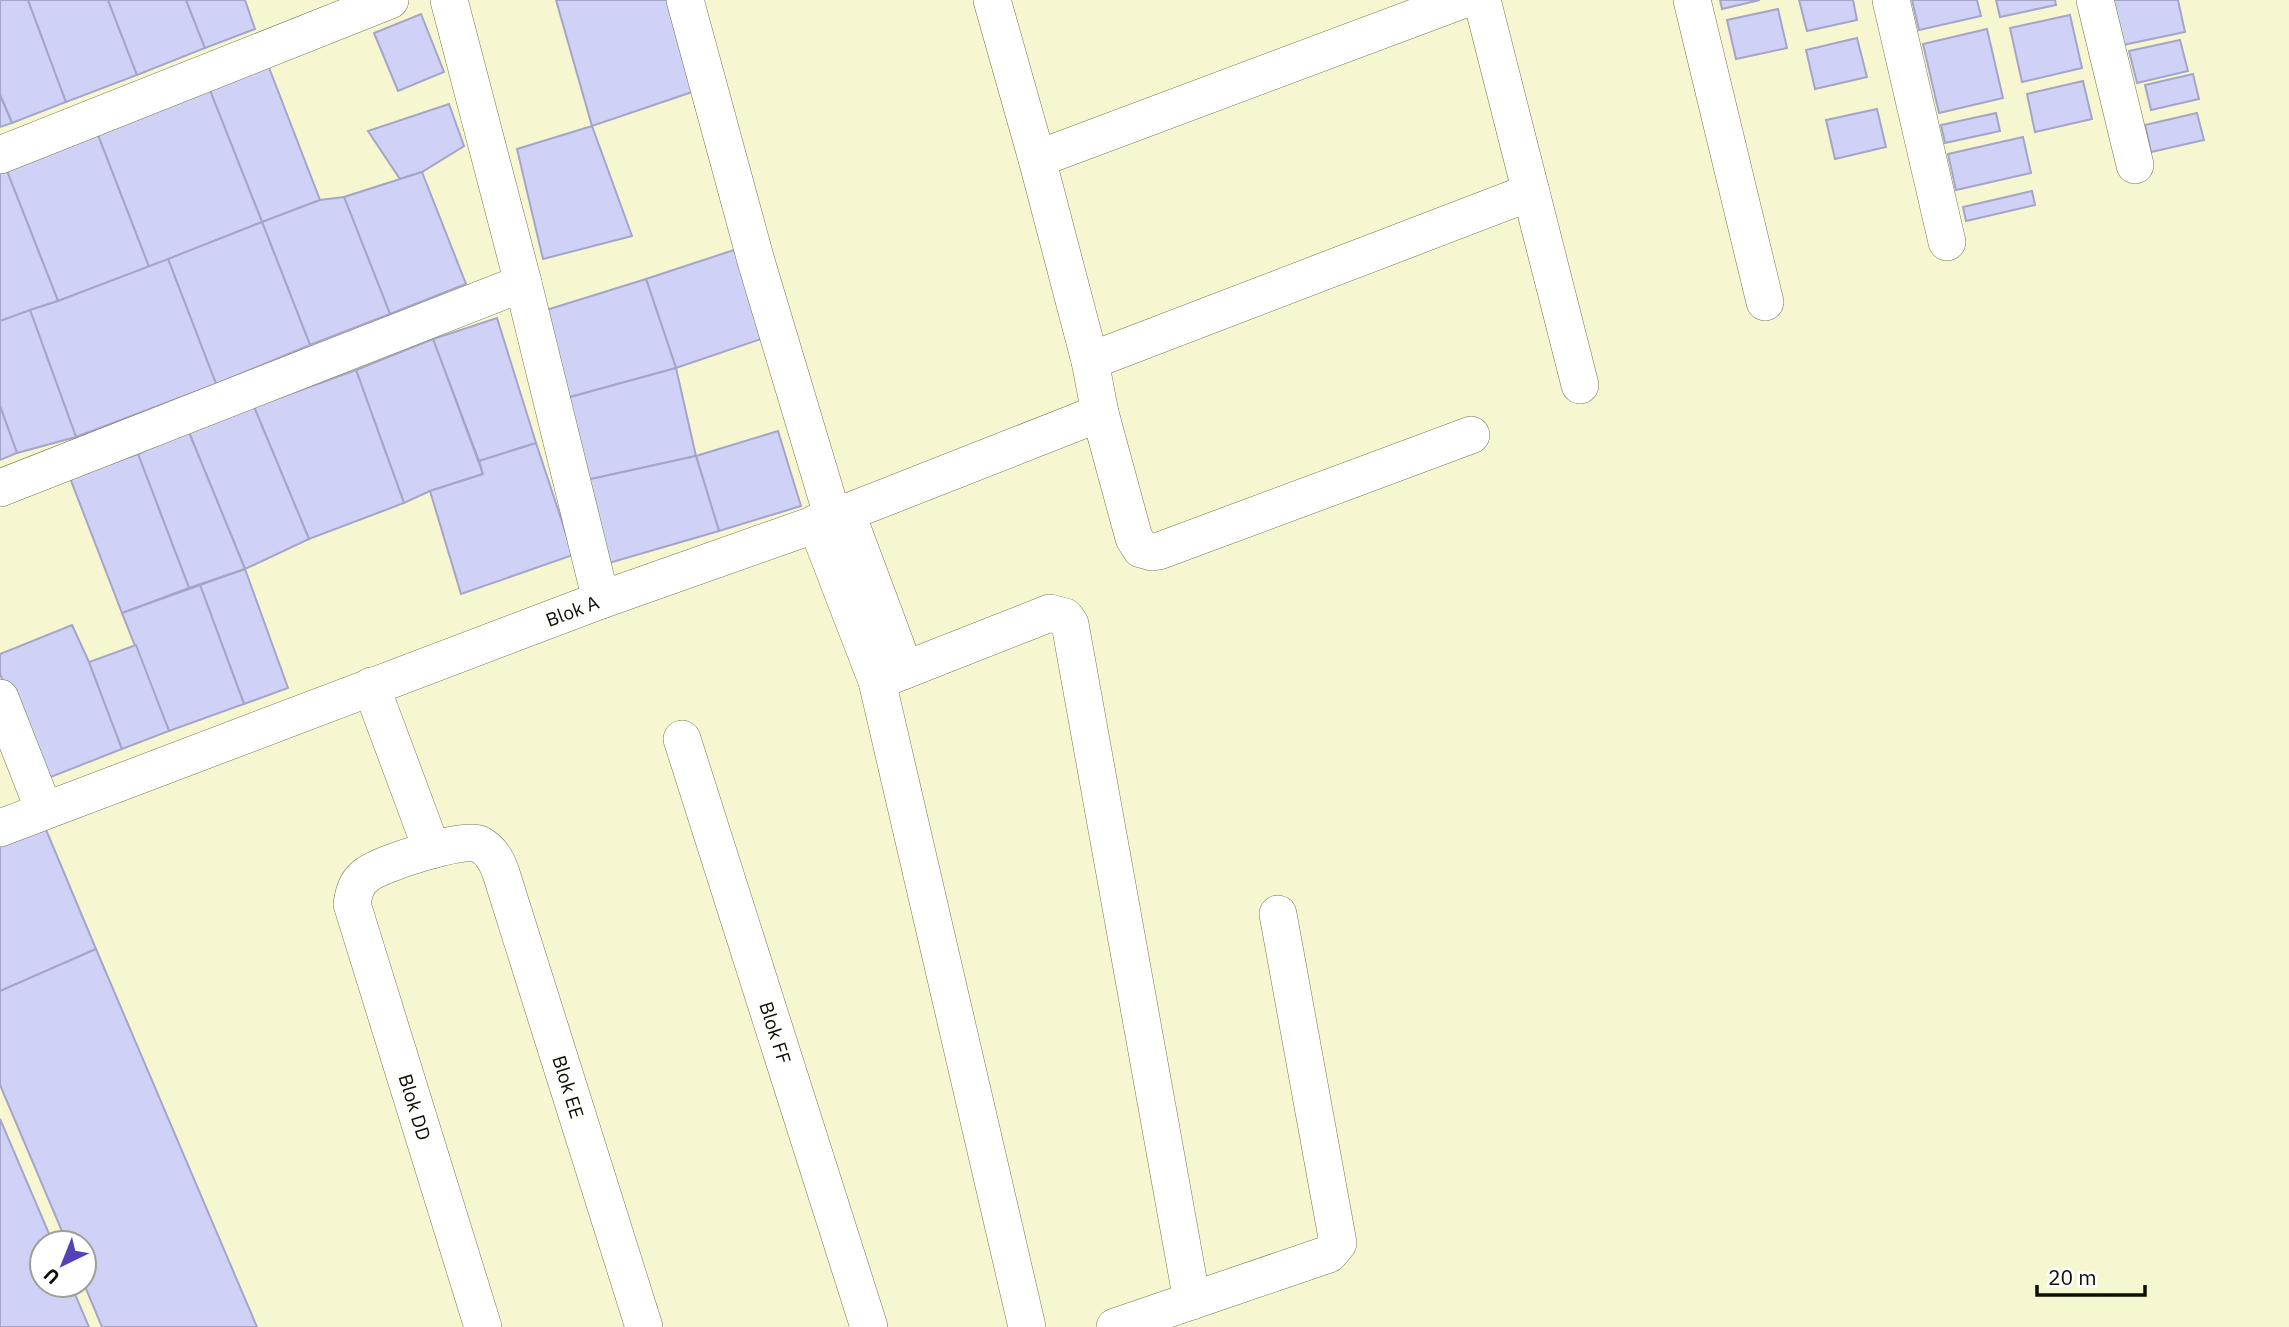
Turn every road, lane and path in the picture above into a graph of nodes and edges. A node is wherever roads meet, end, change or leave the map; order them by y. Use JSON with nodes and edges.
{"nodes":[{"id":1,"x":390,"y":0,"type":"edge"},
{"id":2,"x":449,"y":0,"type":"edge"},
{"id":3,"x":685,"y":0,"type":"edge"},
{"id":4,"x":992,"y":0,"type":"edge"},
{"id":5,"x":1462,"y":0,"type":"edge"},
{"id":6,"x":1482,"y":0,"type":"edge"},
{"id":7,"x":1692,"y":0,"type":"edge"},
{"id":8,"x":1891,"y":0,"type":"edge"},
{"id":9,"x":2095,"y":0,"type":"edge"},
{"id":10,"x":0,"y":155,"type":"edge"},
{"id":11,"x":1037,"y":159,"type":"junction"},
{"id":12,"x":2135,"y":165,"type":"dead end"},
{"id":13,"x":1531,"y":192,"type":"junction"},
{"id":14,"x":1947,"y":242,"type":"dead end"},
{"id":15,"x":523,"y":283,"type":"junction"},
{"id":16,"x":1765,"y":302,"type":"dead end"},
{"id":17,"x":1090,"y":361,"type":"junction"},
{"id":18,"x":1580,"y":385,"type":"dead end"},
{"id":19,"x":1100,"y":413,"type":"junction"},
{"id":20,"x":1471,"y":435,"type":"dead end"},
{"id":21,"x":0,"y":488,"type":"edge"},
{"id":22,"x":832,"y":518,"type":"junction"},
{"id":23,"x":601,"y":600,"type":"junction"},
{"id":24,"x":891,"y":676,"type":"junction"},
{"id":25,"x":371,"y":686,"type":"junction"},
{"id":26,"x":0,"y":698,"type":"edge"},
{"id":27,"x":682,"y":739,"type":"dead end"},
{"id":28,"x":44,"y":810,"type":"junction"},
{"id":29,"x":0,"y":828,"type":"edge"},
{"id":30,"x":432,"y":850,"type":"junction"},
{"id":31,"x":1278,"y":914,"type":"dead end"},
{"id":32,"x":1192,"y":1301,"type":"junction"},
{"id":33,"x":483,"y":1327,"type":"edge"},
{"id":34,"x":644,"y":1327,"type":"edge"},
{"id":35,"x":869,"y":1327,"type":"edge"},
{"id":36,"x":1027,"y":1327,"type":"edge"},
{"id":37,"x":1115,"y":1327,"type":"edge"}],
"edges":[{"from":1,"to":10,"type":"street"},
{"from":2,"to":15,"type":"street"},
{"from":3,"to":22,"type":"street"},
{"from":4,"to":11,"type":"street"},
{"from":5,"to":11,"type":"street"},
{"from":6,"to":13,"type":"street"},
{"from":7,"to":16,"type":"street"},
{"from":8,"to":14,"type":"street"},
{"from":9,"to":12,"type":"street"},
{"from":11,"to":17,"type":"street"},
{"from":13,"to":17,"type":"street"},
{"from":13,"to":18,"type":"street"},
{"from":15,"to":21,"type":"street"},
{"from":15,"to":23,"type":"street"},
{"from":17,"to":19,"type":"street"},
{"from":19,"to":20,"type":"street"},
{"from":19,"to":22,"type":"street","name":"Blok A"},
{"from":22,"to":23,"type":"street","name":"Blok A"},
{"from":22,"to":24,"type":"street"},
{"from":23,"to":25,"type":"street","name":"Blok A"},
{"from":24,"to":32,"type":"street"},
{"from":24,"to":36,"type":"street"},
{"from":25,"to":28,"type":"street","name":"Blok A"},
{"from":25,"to":30,"type":"street"},
{"from":26,"to":28,"type":"street"},
{"from":27,"to":35,"type":"street","name":"Blok FF"},
{"from":28,"to":29,"type":"street","name":"Blok A"},
{"from":30,"to":33,"type":"street","name":"Blok DD"},
{"from":30,"to":34,"type":"street","name":"Blok EE"},
{"from":31,"to":32,"type":"street"},
{"from":32,"to":37,"type":"street"}]}
